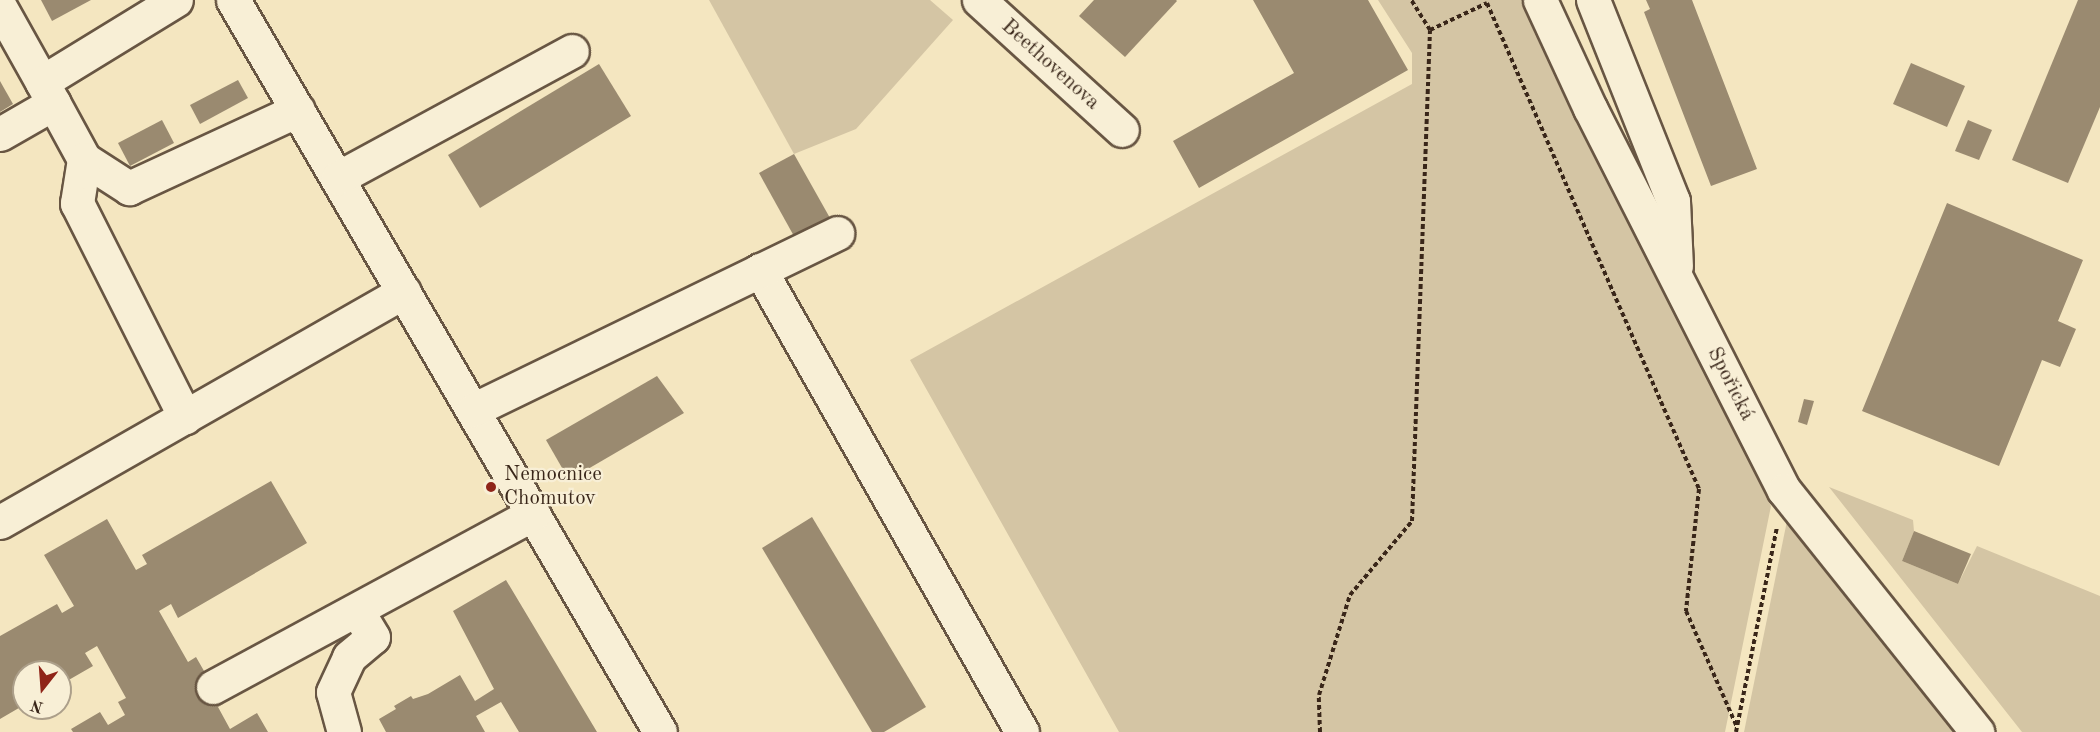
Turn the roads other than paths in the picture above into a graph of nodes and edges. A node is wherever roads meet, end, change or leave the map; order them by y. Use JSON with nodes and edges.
{"nodes":[{"id":1,"x":176,"y":0,"type":"edge"},
{"id":2,"x":233,"y":0,"type":"edge"},
{"id":3,"x":979,"y":0,"type":"edge"},
{"id":4,"x":1540,"y":0,"type":"edge"},
{"id":5,"x":1593,"y":0,"type":"edge"},
{"id":6,"x":0,"y":7,"type":"edge"},
{"id":7,"x":572,"y":51,"type":"dead end"},
{"id":8,"x":48,"y":92,"type":"junction"},
{"id":9,"x":298,"y":110,"type":"junction"},
{"id":10,"x":1122,"y":130,"type":"dead end"},
{"id":11,"x":0,"y":134,"type":"edge"},
{"id":12,"x":84,"y":159,"type":"junction"},
{"id":13,"x":338,"y":178,"type":"junction"},
{"id":14,"x":837,"y":233,"type":"dead end"},
{"id":15,"x":760,"y":270,"type":"junction"},
{"id":16,"x":1677,"y":280,"type":"junction"},
{"id":17,"x":404,"y":292,"type":"junction"},
{"id":18,"x":473,"y":410,"type":"junction"},
{"id":19,"x":184,"y":417,"type":"junction"},
{"id":20,"x":533,"y":514,"type":"junction"},
{"id":21,"x":0,"y":522,"type":"edge"},
{"id":22,"x":357,"y":610,"type":"junction"},
{"id":23,"x":213,"y":687,"type":"dead end"},
{"id":24,"x":344,"y":732,"type":"edge"},
{"id":25,"x":660,"y":732,"type":"edge"},
{"id":26,"x":1022,"y":732,"type":"edge"},
{"id":27,"x":1977,"y":732,"type":"edge"}],
"edges":[{"from":1,"to":8,"type":"street"},
{"from":2,"to":9,"type":"street"},
{"from":3,"to":10,"type":"street","name":"Beethovenova"},
{"from":4,"to":16,"type":"street","name":"Spořická"},
{"from":5,"to":16,"type":"street"},
{"from":6,"to":8,"type":"street"},
{"from":7,"to":13,"type":"street"},
{"from":8,"to":11,"type":"street"},
{"from":8,"to":12,"type":"street"},
{"from":9,"to":12,"type":"street"},
{"from":9,"to":13,"type":"street"},
{"from":12,"to":19,"type":"street"},
{"from":13,"to":17,"type":"street"},
{"from":14,"to":15,"type":"street"},
{"from":15,"to":18,"type":"street"},
{"from":15,"to":26,"type":"street"},
{"from":16,"to":27,"type":"street","name":"Spořická"},
{"from":17,"to":18,"type":"street"},
{"from":17,"to":19,"type":"street"},
{"from":18,"to":20,"type":"street"},
{"from":19,"to":21,"type":"street"},
{"from":20,"to":22,"type":"street"},
{"from":20,"to":25,"type":"street"},
{"from":22,"to":23,"type":"street"},
{"from":22,"to":24,"type":"street"}]}
